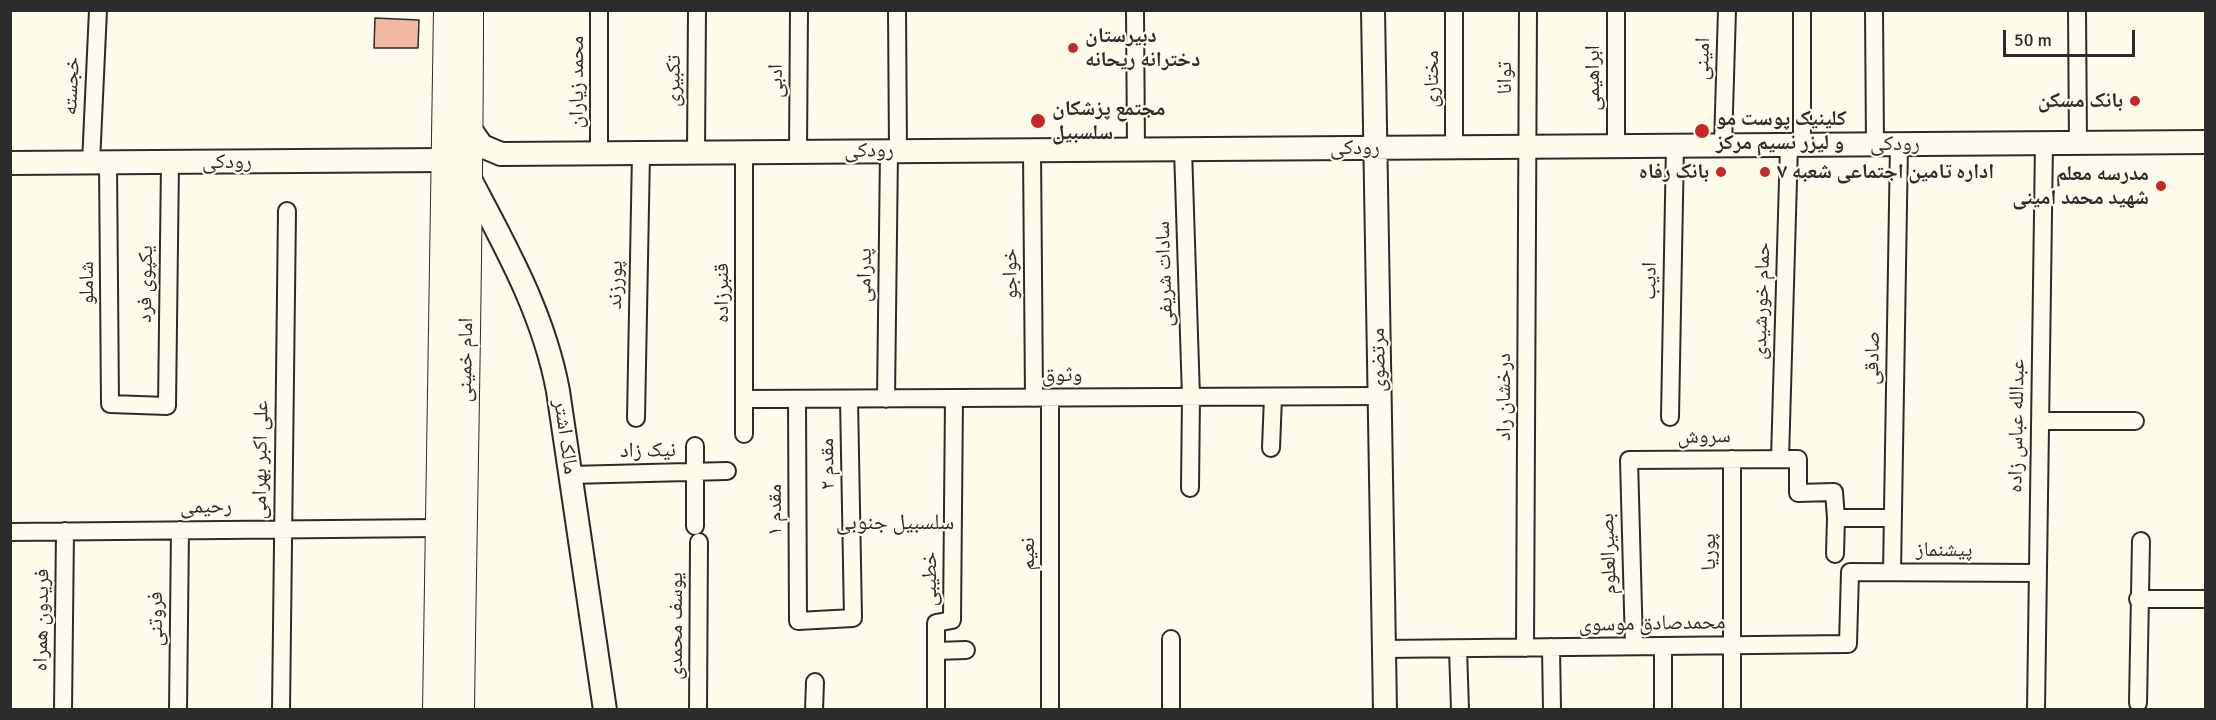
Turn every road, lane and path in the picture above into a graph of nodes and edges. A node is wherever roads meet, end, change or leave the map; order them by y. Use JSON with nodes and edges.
{"nodes":[{"id":1,"x":98,"y":10,"type":"edge"},
{"id":2,"x":447,"y":10,"type":"edge"},
{"id":3,"x":470,"y":10,"type":"edge"},
{"id":4,"x":599,"y":10,"type":"edge"},
{"id":5,"x":697,"y":10,"type":"edge"},
{"id":6,"x":799,"y":10,"type":"edge"},
{"id":7,"x":897,"y":10,"type":"edge"},
{"id":8,"x":1135,"y":10,"type":"edge"},
{"id":9,"x":1372,"y":10,"type":"edge"},
{"id":10,"x":1454,"y":10,"type":"edge"},
{"id":11,"x":1528,"y":10,"type":"edge"},
{"id":12,"x":1616,"y":10,"type":"edge"},
{"id":13,"x":1727,"y":10,"type":"edge"},
{"id":14,"x":1802,"y":10,"type":"edge"},
{"id":15,"x":1874,"y":10,"type":"edge"},
{"id":16,"x":2077,"y":10,"type":"edge"},
{"id":17,"x":470,"y":129,"type":"junction"},
{"id":18,"x":2205,"y":142,"type":"edge"},
{"id":19,"x":2044,"y":143,"type":"junction"},
{"id":20,"x":2078,"y":143,"type":"junction"},
{"id":21,"x":1875,"y":144,"type":"junction"},
{"id":22,"x":1899,"y":144,"type":"junction"},
{"id":23,"x":1675,"y":145,"type":"junction"},
{"id":24,"x":1722,"y":145,"type":"junction"},
{"id":25,"x":1796,"y":145,"type":"junction"},
{"id":26,"x":1527,"y":146,"type":"junction"},
{"id":27,"x":1616,"y":146,"type":"junction"},
{"id":28,"x":1454,"y":147,"type":"junction"},
{"id":29,"x":1375,"y":148,"type":"junction"},
{"id":30,"x":1136,"y":149,"type":"junction"},
{"id":31,"x":1183,"y":149,"type":"junction"},
{"id":32,"x":1032,"y":150,"type":"junction"},
{"id":33,"x":893,"y":151,"type":"junction"},
{"id":34,"x":696,"y":152,"type":"junction"},
{"id":35,"x":744,"y":152,"type":"junction"},
{"id":36,"x":798,"y":152,"type":"junction"},
{"id":37,"x":599,"y":153,"type":"junction"},
{"id":38,"x":641,"y":153,"type":"junction"},
{"id":39,"x":444,"y":160,"type":"junction"},
{"id":40,"x":170,"y":162,"type":"junction"},
{"id":41,"x":10,"y":163,"type":"edge"},
{"id":42,"x":100,"y":163,"type":"junction"},
{"id":43,"x":471,"y":181,"type":"junction"},
{"id":44,"x":287,"y":211,"type":"dead end"},
{"id":45,"x":1379,"y":396,"type":"junction"},
{"id":46,"x":1191,"y":397,"type":"junction"},
{"id":47,"x":1273,"y":397,"type":"junction"},
{"id":48,"x":954,"y":398,"type":"junction"},
{"id":49,"x":1042,"y":398,"type":"junction"},
{"id":50,"x":745,"y":399,"type":"junction"},
{"id":51,"x":797,"y":399,"type":"junction"},
{"id":52,"x":849,"y":399,"type":"junction"},
{"id":53,"x":886,"y":399,"type":"junction"},
{"id":54,"x":110,"y":404,"type":"joint"},
{"id":55,"x":1670,"y":417,"type":"dead end"},
{"id":56,"x":636,"y":418,"type":"dead end"},
{"id":57,"x":2040,"y":421,"type":"junction"},
{"id":58,"x":2135,"y":421,"type":"dead end"},
{"id":59,"x":744,"y":434,"type":"dead end"},
{"id":60,"x":695,"y":446,"type":"dead end"},
{"id":61,"x":1271,"y":448,"type":"dead end"},
{"id":62,"x":1732,"y":459,"type":"junction"},
{"id":63,"x":1780,"y":459,"type":"junction"},
{"id":64,"x":1629,"y":460,"type":"joint"},
{"id":65,"x":727,"y":471,"type":"dead end"},
{"id":66,"x":695,"y":472,"type":"junction"},
{"id":67,"x":570,"y":475,"type":"junction"},
{"id":68,"x":1190,"y":488,"type":"dead end"},
{"id":69,"x":1836,"y":518,"type":"junction"},
{"id":70,"x":1893,"y":518,"type":"junction"},
{"id":71,"x":438,"y":528,"type":"junction"},
{"id":72,"x":283,"y":529,"type":"junction"},
{"id":73,"x":180,"y":530,"type":"junction"},
{"id":74,"x":65,"y":531,"type":"junction"},
{"id":75,"x":10,"y":532,"type":"edge"},
{"id":76,"x":2141,"y":541,"type":"dead end"},
{"id":77,"x":1835,"y":554,"type":"dead end"},
{"id":78,"x":1850,"y":572,"type":"joint"},
{"id":79,"x":1892,"y":572,"type":"junction"},
{"id":80,"x":2038,"y":573,"type":"junction"},
{"id":81,"x":451,"y":578,"type":"junction"},
{"id":82,"x":2138,"y":599,"type":"junction"},
{"id":83,"x":2205,"y":599,"type":"edge"},
{"id":84,"x":798,"y":621,"type":"joint"},
{"id":85,"x":1171,"y":639,"type":"dead end"},
{"id":86,"x":1732,"y":645,"type":"junction"},
{"id":87,"x":1634,"y":646,"type":"junction"},
{"id":88,"x":1663,"y":646,"type":"junction"},
{"id":89,"x":1551,"y":647,"type":"junction"},
{"id":90,"x":1458,"y":648,"type":"junction"},
{"id":91,"x":1525,"y":648,"type":"junction"},
{"id":92,"x":966,"y":650,"type":"dead end"},
{"id":93,"x":1384,"y":650,"type":"junction"},
{"id":94,"x":936,"y":651,"type":"junction"},
{"id":95,"x":815,"y":682,"type":"dead end"},
{"id":96,"x":2138,"y":703,"type":"dead end"},
{"id":97,"x":63,"y":710,"type":"edge"},
{"id":98,"x":178,"y":710,"type":"edge"},
{"id":99,"x":281,"y":710,"type":"edge"},
{"id":100,"x":436,"y":710,"type":"edge"},
{"id":101,"x":461,"y":710,"type":"edge"},
{"id":102,"x":604,"y":710,"type":"edge"},
{"id":103,"x":698,"y":710,"type":"edge"},
{"id":104,"x":814,"y":710,"type":"edge"},
{"id":105,"x":936,"y":710,"type":"edge"},
{"id":106,"x":1050,"y":710,"type":"edge"},
{"id":107,"x":1171,"y":710,"type":"edge"},
{"id":108,"x":1385,"y":710,"type":"edge"},
{"id":109,"x":1460,"y":710,"type":"edge"},
{"id":110,"x":1552,"y":710,"type":"edge"},
{"id":111,"x":1664,"y":710,"type":"edge"},
{"id":112,"x":1732,"y":710,"type":"edge"},
{"id":113,"x":2036,"y":710,"type":"edge"}],
"edges":[{"from":1,"to":42,"type":"street","name":"خجسته"},
{"from":2,"to":39,"type":"main road","name":"امام خمینی"},
{"from":3,"to":17,"type":"main road","name":"امام خمینی"},
{"from":4,"to":37,"type":"street","name":"محمد زیاران"},
{"from":5,"to":34,"type":"street","name":"تکبیری"},
{"from":6,"to":36,"type":"street","name":"ادبی"},
{"from":7,"to":33,"type":"street","name":"پدرامی"},
{"from":8,"to":30,"type":"street"},
{"from":9,"to":29,"type":"main road","name":"مرتضوی"},
{"from":10,"to":28,"type":"street","name":"مختاری"},
{"from":11,"to":26,"type":"street","name":"توانا"},
{"from":12,"to":27,"type":"street","name":"ابراهیمی"},
{"from":13,"to":24,"type":"street","name":"امینی"},
{"from":14,"to":25,"type":"street","name":"حمام خورشیدی"},
{"from":15,"to":21,"type":"street"},
{"from":16,"to":20,"type":"street"},
{"from":17,"to":37,"type":"main road","name":"رودکی"},
{"from":17,"to":43,"type":"main road","name":"امام خمینی"},
{"from":18,"to":20,"type":"main road","name":"رودکی"},
{"from":19,"to":20,"type":"main road","name":"رودکی"},
{"from":19,"to":22,"type":"main road","name":"رودکی"},
{"from":19,"to":57,"type":"street","name":"عبدالله عباس زاده"},
{"from":21,"to":22,"type":"main road","name":"رودکی"},
{"from":21,"to":25,"type":"main road","name":"رودکی"},
{"from":22,"to":70,"type":"street","name":"صادقی"},
{"from":23,"to":24,"type":"main road","name":"رودکی"},
{"from":23,"to":27,"type":"main road","name":"رودکی"},
{"from":23,"to":55,"type":"street","name":"ادیب"},
{"from":24,"to":25,"type":"main road","name":"رودکی"},
{"from":25,"to":63,"type":"street","name":"حمام خورشیدی"},
{"from":26,"to":27,"type":"main road","name":"رودکی"},
{"from":26,"to":28,"type":"main road","name":"رودکی"},
{"from":26,"to":91,"type":"street","name":"درخشان راد"},
{"from":28,"to":29,"type":"main road","name":"رودکی"},
{"from":29,"to":31,"type":"main road","name":"رودکی"},
{"from":29,"to":45,"type":"main road","name":"مرتضوی"},
{"from":30,"to":31,"type":"main road","name":"رودکی"},
{"from":30,"to":32,"type":"main road","name":"رودکی"},
{"from":31,"to":46,"type":"street","name":"سادات شریفی"},
{"from":32,"to":33,"type":"main road","name":"رودکی"},
{"from":32,"to":49,"type":"street","name":"خواجو"},
{"from":33,"to":36,"type":"main road","name":"رودکی"},
{"from":33,"to":53,"type":"street","name":"پدرامی"},
{"from":34,"to":35,"type":"main road","name":"رودکی"},
{"from":34,"to":38,"type":"main road","name":"رودکی"},
{"from":35,"to":36,"type":"main road","name":"رودکی"},
{"from":35,"to":50,"type":"street","name":"قنبرزاده"},
{"from":37,"to":38,"type":"main road","name":"رودکی"},
{"from":38,"to":56,"type":"street","name":"پورزند"},
{"from":39,"to":40,"type":"main road","name":"رودکی"},
{"from":39,"to":71,"type":"main road","name":"امام خمینی"},
{"from":40,"to":42,"type":"main road","name":"رودکی"},
{"from":40,"to":54,"type":"street","name":"یکپوی فرد"},
{"from":41,"to":42,"type":"main road","name":"رودکی"},
{"from":42,"to":54,"type":"street","name":"شاملو"},
{"from":43,"to":67,"type":"main road","name":"مالک اشتر"},
{"from":43,"to":81,"type":"main road","name":"امام خمینی"},
{"from":44,"to":72,"type":"street","name":"علی اکبر بهرامی"},
{"from":45,"to":47,"type":"street","name":"وثوق"},
{"from":45,"to":93,"type":"main road","name":"مرتضوی"},
{"from":46,"to":47,"type":"street","name":"وثوق"},
{"from":46,"to":49,"type":"street","name":"وثوق"},
{"from":46,"to":68,"type":"street","name":"سادات شریفی"},
{"from":47,"to":61,"type":"street"},
{"from":48,"to":49,"type":"street","name":"وثوق"},
{"from":48,"to":53,"type":"street","name":"وثوق"},
{"from":48,"to":94,"type":"street","name":"خطیبی"},
{"from":49,"to":106,"type":"street","name":"نعیم"},
{"from":50,"to":51,"type":"street","name":"وثوق"},
{"from":50,"to":59,"type":"street","name":"قنبرزاده"},
{"from":51,"to":52,"type":"street","name":"وثوق"},
{"from":51,"to":84,"type":"street","name":"مقدم ۱"},
{"from":52,"to":53,"type":"street","name":"وثوق"},
{"from":52,"to":84,"type":"street","name":"مقدم ۲"},
{"from":57,"to":58,"type":"street"},
{"from":57,"to":80,"type":"street","name":"عبدالله عباس زاده"},
{"from":60,"to":66,"type":"street","name":"یوسف محمدی"},
{"from":62,"to":63,"type":"street","name":"سروش"},
{"from":62,"to":64,"type":"street","name":"سروش"},
{"from":62,"to":86,"type":"street","name":"پوریا"},
{"from":63,"to":69,"type":"street"},
{"from":64,"to":87,"type":"street","name":"بصیرالعلوم"},
{"from":65,"to":66,"type":"street","name":"نیک زاد"},
{"from":66,"to":67,"type":"street","name":"نیک زاد"},
{"from":66,"to":103,"type":"street","name":"یوسف محمدی"},
{"from":67,"to":102,"type":"main road","name":"مالک اشتر"},
{"from":69,"to":70,"type":"street"},
{"from":69,"to":77,"type":"street"},
{"from":70,"to":79,"type":"street","name":"صادقی"},
{"from":71,"to":72,"type":"street","name":"رحیمی"},
{"from":71,"to":81,"type":"main road","name":"امام خمینی"},
{"from":72,"to":73,"type":"street","name":"رحیمی"},
{"from":72,"to":99,"type":"street","name":"علی اکبر بهرامی"},
{"from":73,"to":74,"type":"street","name":"رحیمی"},
{"from":73,"to":98,"type":"street","name":"فروتنی"},
{"from":74,"to":75,"type":"street","name":"رحیمی"},
{"from":74,"to":97,"type":"street","name":"فریدون همراه"},
{"from":76,"to":82,"type":"street"},
{"from":78,"to":79,"type":"street","name":"پیشنماز"},
{"from":78,"to":86,"type":"street","name":"محمدصادق موسوی"},
{"from":79,"to":80,"type":"street","name":"پیشنماز"},
{"from":80,"to":113,"type":"street","name":"عبدالله عباس زاده"},
{"from":81,"to":100,"type":"main road","name":"امام خمینی"},
{"from":81,"to":101,"type":"main road","name":"امام خمینی"},
{"from":82,"to":83,"type":"street"},
{"from":82,"to":96,"type":"street"},
{"from":85,"to":107,"type":"street"},
{"from":86,"to":88,"type":"street","name":"محمدصادق موسوی"},
{"from":86,"to":112,"type":"street","name":"پوریا"},
{"from":87,"to":88,"type":"street","name":"محمدصادق موسوی"},
{"from":87,"to":89,"type":"street","name":"محمدصادق موسوی"},
{"from":88,"to":111,"type":"street"},
{"from":89,"to":91,"type":"street","name":"محمدصادق موسوی"},
{"from":89,"to":110,"type":"street"},
{"from":90,"to":91,"type":"street","name":"محمدصادق موسوی"},
{"from":90,"to":93,"type":"street","name":"محمدصادق موسوی"},
{"from":90,"to":109,"type":"street"},
{"from":92,"to":94,"type":"street"},
{"from":93,"to":108,"type":"main road","name":"مرتضوی"},
{"from":94,"to":105,"type":"street","name":"خطیبی"},
{"from":95,"to":104,"type":"street"}]}
